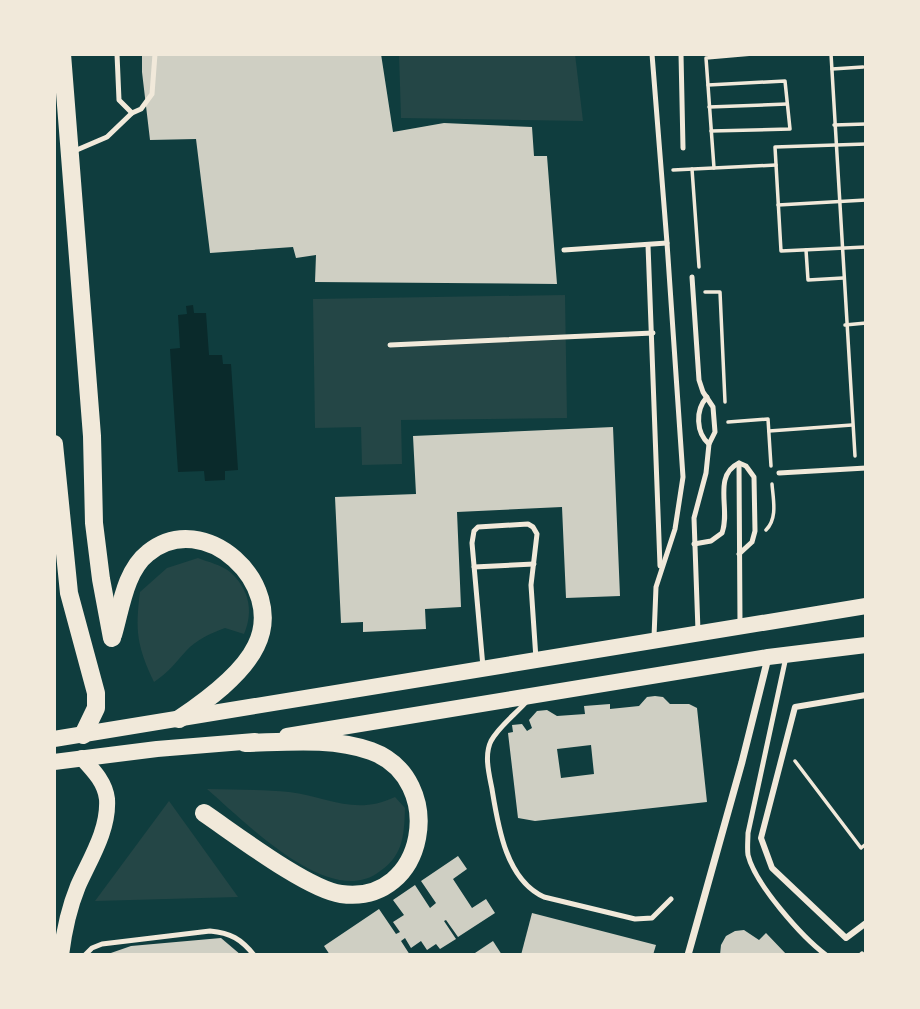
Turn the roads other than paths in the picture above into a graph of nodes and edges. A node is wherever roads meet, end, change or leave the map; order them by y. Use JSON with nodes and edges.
{"nodes":[{"id":1,"x":62,"y":54,"type":"edge"},
{"id":2,"x":117,"y":54,"type":"edge"},
{"id":3,"x":155,"y":54,"type":"edge"},
{"id":4,"x":652,"y":54,"type":"edge"},
{"id":5,"x":681,"y":54,"type":"edge"},
{"id":6,"x":132,"y":113,"type":"junction"},
{"id":7,"x":61,"y":124,"type":"edge"},
{"id":8,"x":683,"y":148,"type":"dead end"},
{"id":9,"x":69,"y":153,"type":"junction"},
{"id":10,"x":667,"y":243,"type":"junction"},
{"id":11,"x":648,"y":245,"type":"junction"},
{"id":12,"x":564,"y":250,"type":"dead end"},
{"id":13,"x":692,"y":277,"type":"dead end"},
{"id":14,"x":653,"y":333,"type":"junction"},
{"id":15,"x":390,"y":345,"type":"dead end"},
{"id":16,"x":707,"y":397,"type":"junction"},
{"id":17,"x":54,"y":444,"type":"edge"},
{"id":18,"x":709,"y":444,"type":"junction"},
{"id":19,"x":740,"y":463,"type":"junction"},
{"id":20,"x":866,"y":468,"type":"edge"},
{"id":21,"x":779,"y":473,"type":"dead end"},
{"id":22,"x":694,"y":544,"type":"junction"},
{"id":23,"x":740,"y":555,"type":"junction"},
{"id":24,"x":534,"y":564,"type":"junction"},
{"id":25,"x":474,"y":567,"type":"junction"},
{"id":26,"x":661,"y":570,"type":"junction"},
{"id":27,"x":866,"y":606,"type":"edge"},
{"id":28,"x":740,"y":627,"type":"junction"},
{"id":29,"x":698,"y":635,"type":"junction"},
{"id":30,"x":654,"y":642,"type":"junction"},
{"id":31,"x":866,"y":645,"type":"edge"},
{"id":32,"x":787,"y":654,"type":"junction"},
{"id":33,"x":768,"y":657,"type":"junction"},
{"id":34,"x":536,"y":659,"type":"junction"},
{"id":35,"x":483,"y":667,"type":"junction"},
{"id":36,"x":533,"y":695,"type":"junction"},
{"id":37,"x":866,"y":695,"type":"edge"},
{"id":38,"x":179,"y":719,"type":"junction"},
{"id":39,"x":83,"y":735,"type":"junction"},
{"id":40,"x":54,"y":739,"type":"edge"},
{"id":41,"x":245,"y":743,"type":"junction"},
{"id":42,"x":82,"y":758,"type":"junction"},
{"id":43,"x":54,"y":762,"type":"edge"},
{"id":44,"x":204,"y":813,"type":"dead end"},
{"id":45,"x":671,"y":899,"type":"dead end"},
{"id":46,"x":866,"y":923,"type":"edge"},
{"id":47,"x":61,"y":955,"type":"edge"},
{"id":48,"x":85,"y":955,"type":"edge"},
{"id":49,"x":254,"y":955,"type":"edge"},
{"id":50,"x":688,"y":955,"type":"edge"},
{"id":51,"x":826,"y":955,"type":"edge"}],
"edges":[{"from":1,"to":7,"type":"highway"},
{"from":2,"to":6,"type":"lane"},
{"from":3,"to":6,"type":"lane"},
{"from":4,"to":10,"type":"lane"},
{"from":5,"to":8,"type":"lane"},
{"from":6,"to":9,"type":"lane"},
{"from":7,"to":9,"type":"highway"},
{"from":9,"to":38,"type":"highway"},
{"from":10,"to":11,"type":"lane"},
{"from":10,"to":26,"type":"lane"},
{"from":11,"to":12,"type":"lane"},
{"from":11,"to":14,"type":"lane"},
{"from":13,"to":16,"type":"lane"},
{"from":14,"to":15,"type":"lane"},
{"from":14,"to":26,"type":"lane"},
{"from":16,"to":18,"type":"lane"},
{"from":16,"to":18,"type":"lane"},
{"from":17,"to":39,"type":"highway"},
{"from":18,"to":22,"type":"lane"},
{"from":19,"to":22,"type":"lane"},
{"from":19,"to":23,"type":"lane"},
{"from":19,"to":23,"type":"lane"},
{"from":20,"to":21,"type":"lane"},
{"from":22,"to":29,"type":"lane"},
{"from":23,"to":28,"type":"lane"},
{"from":24,"to":25,"type":"lane"},
{"from":24,"to":25,"type":"lane"},
{"from":24,"to":34,"type":"lane"},
{"from":25,"to":35,"type":"lane"},
{"from":26,"to":30,"type":"lane"},
{"from":27,"to":28,"type":"main road"},
{"from":28,"to":29,"type":"main road"},
{"from":29,"to":30,"type":"main road"},
{"from":30,"to":34,"type":"main road"},
{"from":31,"to":32,"type":"main road"},
{"from":32,"to":33,"type":"main road"},
{"from":32,"to":51,"type":"lane"},
{"from":33,"to":36,"type":"main road"},
{"from":33,"to":50,"type":"street"},
{"from":34,"to":35,"type":"main road"},
{"from":35,"to":38,"type":"main road"},
{"from":36,"to":41,"type":"main road"},
{"from":36,"to":45,"type":"lane"},
{"from":37,"to":46,"type":"street"},
{"from":38,"to":39,"type":"main road"},
{"from":39,"to":40,"type":"main road"},
{"from":41,"to":42,"type":"main road"},
{"from":41,"to":44,"type":"highway"},
{"from":42,"to":43,"type":"main road"},
{"from":42,"to":47,"type":"main road"},
{"from":48,"to":49,"type":"lane"}]}
